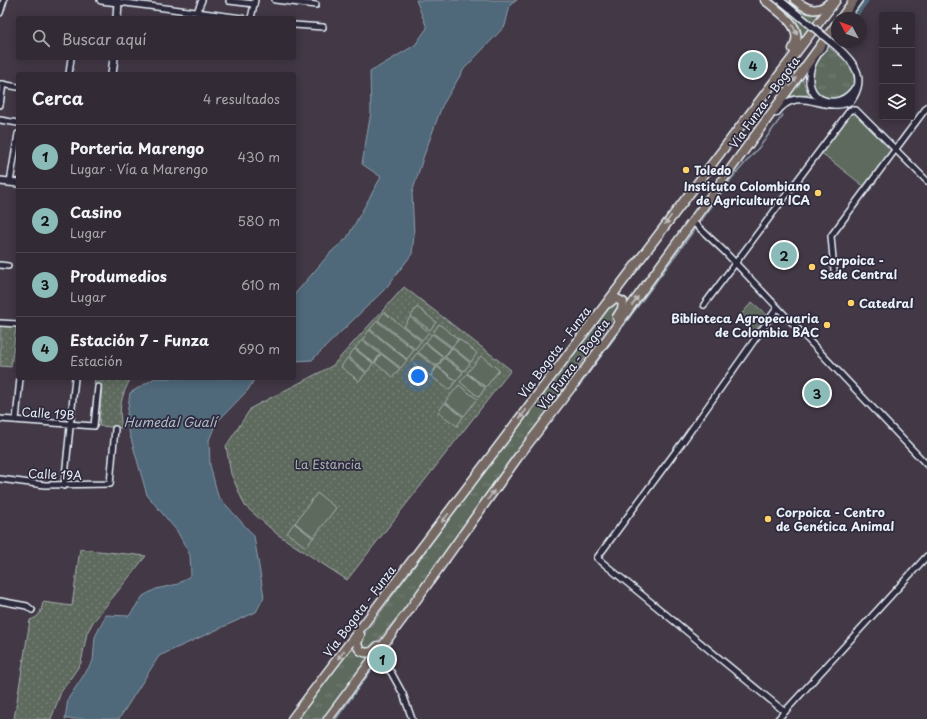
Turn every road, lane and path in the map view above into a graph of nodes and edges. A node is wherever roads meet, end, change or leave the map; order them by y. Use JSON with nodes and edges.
{"nodes":[{"id":1,"x":4,"y":0,"type":"edge"},
{"id":2,"x":101,"y":0,"type":"edge"},
{"id":3,"x":202,"y":0,"type":"edge"},
{"id":4,"x":276,"y":0,"type":"edge"},
{"id":5,"x":781,"y":0,"type":"edge"},
{"id":6,"x":795,"y":0,"type":"edge"},
{"id":7,"x":832,"y":0,"type":"edge"},
{"id":8,"x":836,"y":0,"type":"edge"},
{"id":9,"x":854,"y":0,"type":"edge"},
{"id":10,"x":859,"y":0,"type":"edge"},
{"id":11,"x":118,"y":1,"type":"edge"},
{"id":12,"x":229,"y":1,"type":"edge"},
{"id":13,"x":766,"y":1,"type":"edge"},
{"id":14,"x":255,"y":2,"type":"edge"},
{"id":15,"x":316,"y":5,"type":"dead end"},
{"id":16,"x":197,"y":12,"type":"junction"},
{"id":17,"x":845,"y":12,"type":"edge"},
{"id":18,"x":850,"y":12,"type":"edge"},
{"id":19,"x":0,"y":13,"type":"edge"},
{"id":20,"x":117,"y":16,"type":"edge"},
{"id":21,"x":227,"y":16,"type":"edge"},
{"id":22,"x":252,"y":16,"type":"edge"},
{"id":23,"x":296,"y":25,"type":"edge"},
{"id":24,"x":323,"y":27,"type":"dead end"},
{"id":25,"x":831,"y":31,"type":"edge"},
{"id":26,"x":831,"y":38,"type":"edge"},
{"id":27,"x":71,"y":60,"type":"edge"},
{"id":28,"x":113,"y":60,"type":"edge"},
{"id":29,"x":69,"y":72,"type":"edge"},
{"id":30,"x":112,"y":72,"type":"edge"},
{"id":31,"x":859,"y":81,"type":"junction"},
{"id":32,"x":773,"y":82,"type":"junction"},
{"id":33,"x":2,"y":84,"type":"edge"},
{"id":34,"x":16,"y":86,"type":"edge"},
{"id":35,"x":0,"y":105,"type":"edge"},
{"id":36,"x":927,"y":107,"type":"edge"},
{"id":37,"x":0,"y":120,"type":"edge"},
{"id":38,"x":16,"y":123,"type":"edge"},
{"id":39,"x":895,"y":149,"type":"junction"},
{"id":40,"x":16,"y":158,"type":"edge"},
{"id":41,"x":734,"y":164,"type":"junction"},
{"id":42,"x":0,"y":180,"type":"edge"},
{"id":43,"x":14,"y":182,"type":"edge"},
{"id":44,"x":927,"y":182,"type":"edge"},
{"id":45,"x":692,"y":221,"type":"junction"},
{"id":46,"x":734,"y":263,"type":"junction"},
{"id":47,"x":0,"y":265,"type":"edge"},
{"id":48,"x":8,"y":266,"type":"dead end"},
{"id":49,"x":834,"y":270,"type":"dead end"},
{"id":50,"x":704,"y":304,"type":"dead end"},
{"id":51,"x":777,"y":308,"type":"junction"},
{"id":52,"x":0,"y":322,"type":"edge"},
{"id":53,"x":16,"y":324,"type":"edge"},
{"id":54,"x":564,"y":358,"type":"junction"},
{"id":55,"x":20,"y":380,"type":"edge"},
{"id":56,"x":75,"y":380,"type":"edge"},
{"id":57,"x":577,"y":380,"type":"junction"},
{"id":58,"x":98,"y":387,"type":"dead end"},
{"id":59,"x":0,"y":419,"type":"edge"},
{"id":60,"x":16,"y":420,"type":"junction"},
{"id":61,"x":70,"y":424,"type":"junction"},
{"id":62,"x":115,"y":430,"type":"dead end"},
{"id":63,"x":927,"y":465,"type":"edge"},
{"id":64,"x":0,"y":479,"type":"edge"},
{"id":65,"x":64,"y":486,"type":"junction"},
{"id":66,"x":927,"y":556,"type":"edge"},
{"id":67,"x":412,"y":560,"type":"junction"},
{"id":68,"x":435,"y":575,"type":"junction"},
{"id":69,"x":0,"y":601,"type":"edge"},
{"id":70,"x":32,"y":610,"type":"dead end"},
{"id":71,"x":372,"y":659,"type":"junction"},
{"id":72,"x":785,"y":712,"type":"junction"},
{"id":73,"x":292,"y":719,"type":"edge"},
{"id":74,"x":328,"y":719,"type":"edge"},
{"id":75,"x":412,"y":719,"type":"edge"},
{"id":76,"x":778,"y":719,"type":"edge"}],
"edges":[{"from":1,"to":19,"type":"street"},
{"from":2,"to":11,"type":"main road"},
{"from":3,"to":16,"type":"street"},
{"from":4,"to":15,"type":"street"},
{"from":5,"to":13,"type":"main road"},
{"from":5,"to":31,"type":"street","bridge":true},
{"from":6,"to":7,"type":"main road"},
{"from":8,"to":32,"type":"main road","name":"Vía Bogota - Funza"},
{"from":9,"to":17,"type":"main road"},
{"from":10,"to":18,"type":"street"},
{"from":11,"to":16,"type":"street"},
{"from":11,"to":20,"type":"main road"},
{"from":12,"to":14,"type":"street"},
{"from":13,"to":32,"type":"main road","one_way":true},
{"from":14,"to":22,"type":"street"},
{"from":16,"to":21,"type":"street"},
{"from":23,"to":24,"type":"street"},
{"from":41,"to":25,"type":"main road","name":"Vía Funza - Bogota","one_way":true},
{"from":26,"to":31,"type":"street"},
{"from":27,"to":29,"type":"street"},
{"from":28,"to":30,"type":"main road"},
{"from":31,"to":41,"type":"street"},
{"from":32,"to":54,"type":"main road","name":"Vía Bogota - Funza","one_way":true},
{"from":33,"to":34,"type":"street"},
{"from":33,"to":35,"type":"street"},
{"from":36,"to":39,"type":"street"},
{"from":37,"to":38,"type":"street"},
{"from":39,"to":44,"type":"street"},
{"from":39,"to":46,"type":"street"},
{"from":39,"to":49,"type":"street"},
{"from":40,"to":43,"type":"street"},
{"from":41,"to":45,"type":"main road","name":"Vía Funza - Bogota"},
{"from":42,"to":43,"type":"main road"},
{"from":45,"to":46,"type":"street"},
{"from":57,"to":45,"type":"main road","name":"Vía Funza - Bogota","one_way":true},
{"from":46,"to":50,"type":"street"},
{"from":46,"to":51,"type":"street"},
{"from":47,"to":48,"type":"street"},
{"from":51,"to":63,"type":"street"},
{"from":51,"to":72,"type":"street"},
{"from":52,"to":53,"type":"street"},
{"from":54,"to":57,"type":"main road"},
{"from":54,"to":67,"type":"main road","name":"Vía Bogota - Funza","one_way":true},
{"from":55,"to":60,"type":"street"},
{"from":56,"to":61,"type":"street"},
{"from":68,"to":57,"type":"main road","name":"Vía Funza - Bogota","one_way":true},
{"from":58,"to":61,"type":"street","name":"Calle 19B"},
{"from":59,"to":60,"type":"street","name":"Calle 19B"},
{"from":60,"to":61,"type":"street","name":"Calle 19B"},
{"from":61,"to":65,"type":"street"},
{"from":62,"to":65,"type":"street","name":"Calle 19A"},
{"from":64,"to":65,"type":"street","name":"Calle 19A"},
{"from":66,"to":72,"type":"street"},
{"from":67,"to":68,"type":"main road"},
{"from":67,"to":73,"type":"main road","name":"Vía Bogota - Funza","one_way":true},
{"from":68,"to":71,"type":"main road","name":"Vía Funza - Bogota"},
{"from":69,"to":70,"type":"street"},
{"from":71,"to":74,"type":"main road","name":"Vía Funza - Bogota"},
{"from":71,"to":75,"type":"street"},
{"from":72,"to":76,"type":"street"}]}
